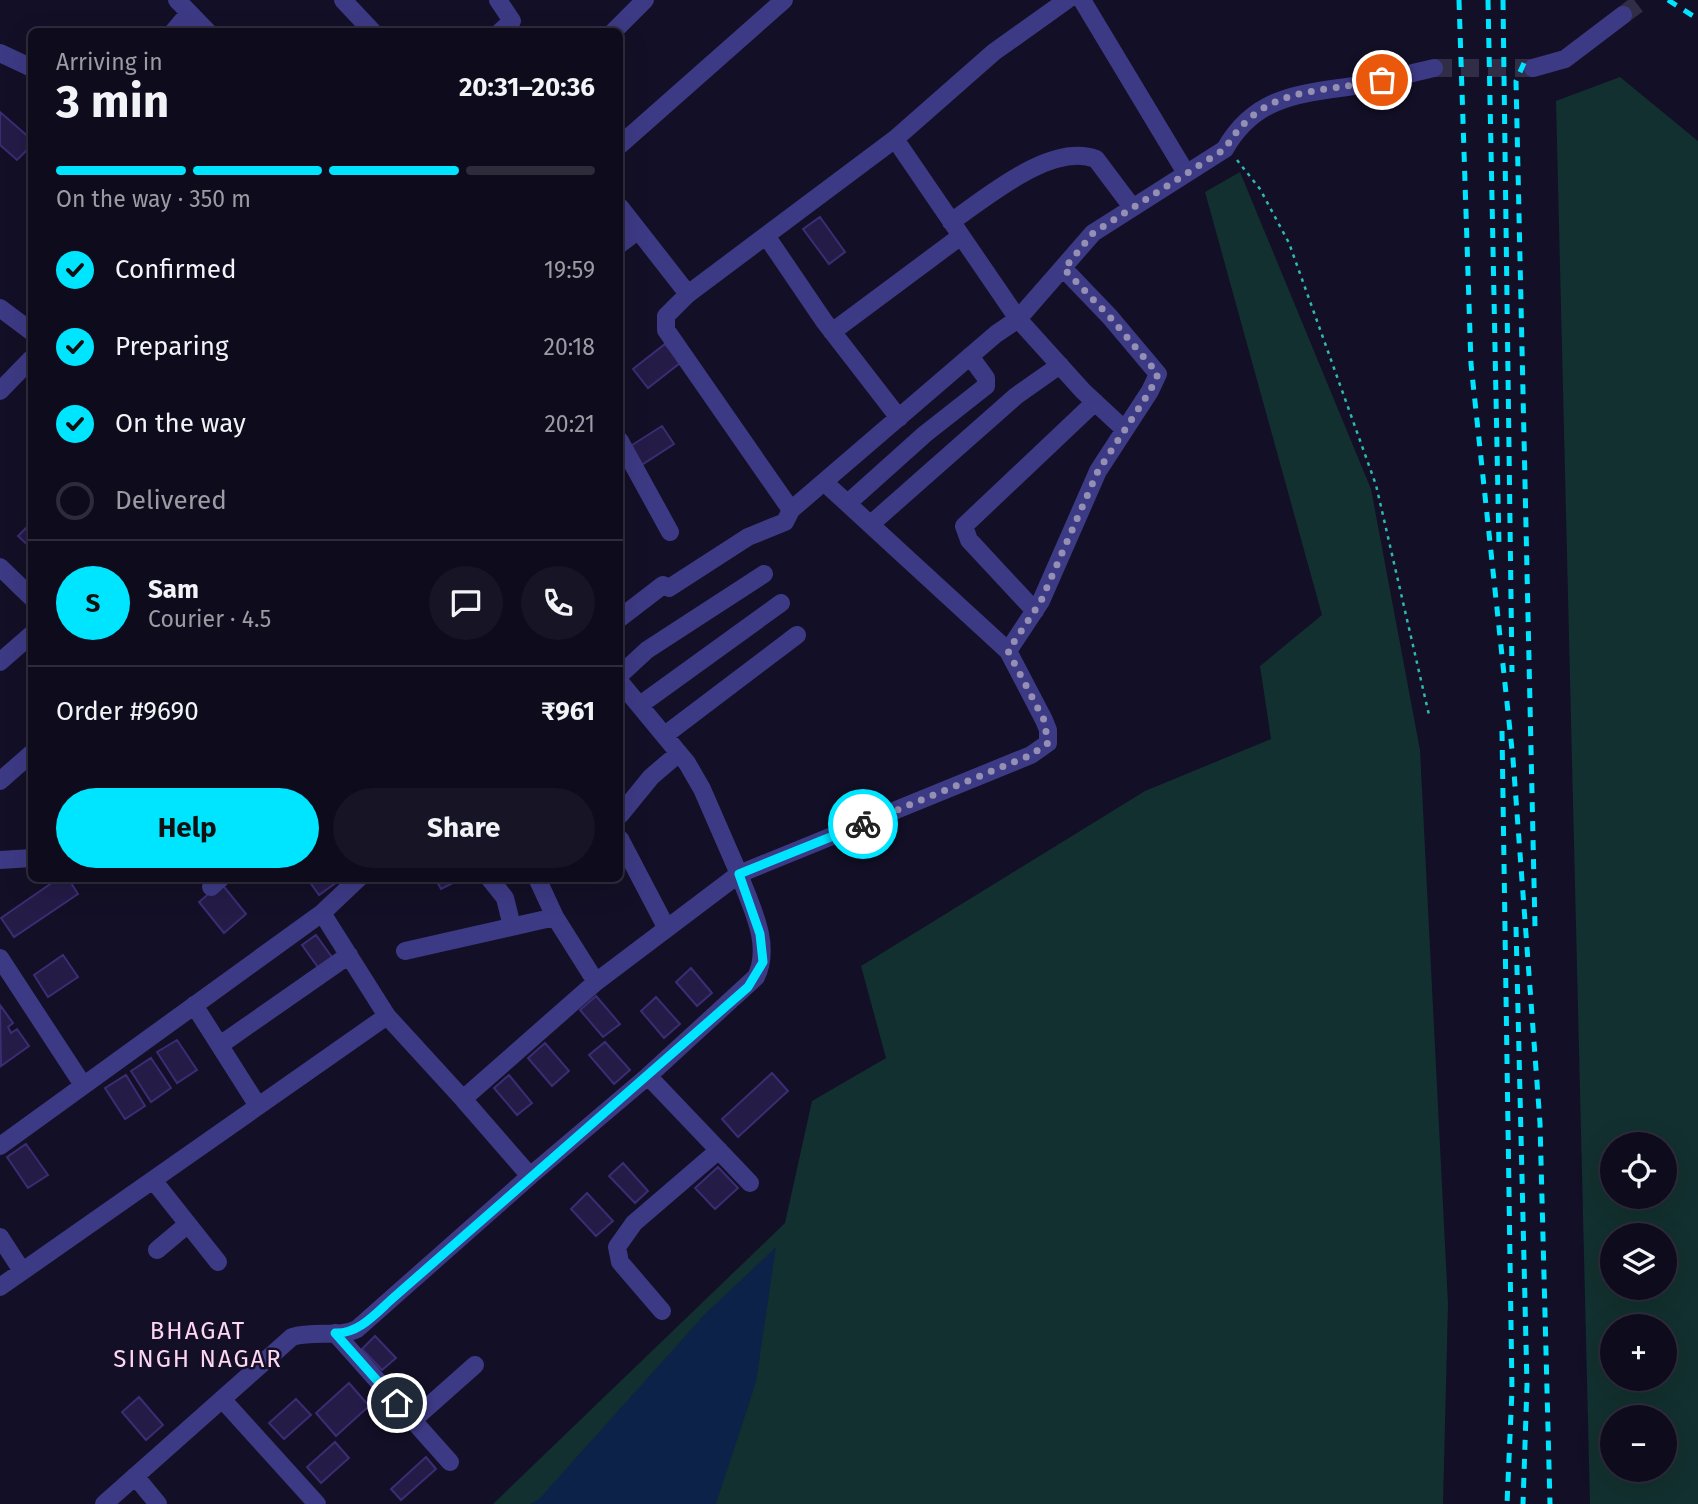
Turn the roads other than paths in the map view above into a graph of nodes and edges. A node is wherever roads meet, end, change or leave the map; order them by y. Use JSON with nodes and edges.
{"nodes":[{"id":1,"x":343,"y":0,"type":"edge"},
{"id":2,"x":498,"y":0,"type":"edge"},
{"id":3,"x":645,"y":0,"type":"edge"},
{"id":4,"x":784,"y":0,"type":"edge"},
{"id":5,"x":1067,"y":0,"type":"edge"},
{"id":6,"x":1082,"y":0,"type":"edge"},
{"id":7,"x":183,"y":6,"type":"edge"},
{"id":8,"x":1623,"y":15,"type":"tunnel mouth"},
{"id":9,"x":175,"y":28,"type":"edge"},
{"id":10,"x":204,"y":28,"type":"edge"},
{"id":11,"x":369,"y":28,"type":"edge"},
{"id":12,"x":504,"y":28,"type":"edge"},
{"id":13,"x":617,"y":28,"type":"edge"},
{"id":14,"x":0,"y":53,"type":"edge"},
{"id":15,"x":28,"y":66,"type":"edge"},
{"id":16,"x":1434,"y":68,"type":"tunnel mouth"},
{"id":17,"x":1533,"y":68,"type":"tunnel mouth"},
{"id":18,"x":895,"y":139,"type":"junction"},
{"id":19,"x":623,"y":142,"type":"edge"},
{"id":20,"x":1186,"y":173,"type":"junction"},
{"id":21,"x":1132,"y":207,"type":"junction"},
{"id":22,"x":623,"y":211,"type":"edge"},
{"id":23,"x":956,"y":229,"type":"junction"},
{"id":24,"x":637,"y":230,"type":"junction"},
{"id":25,"x":768,"y":237,"type":"junction"},
{"id":26,"x":623,"y":242,"type":"edge"},
{"id":27,"x":1064,"y":269,"type":"junction"},
{"id":28,"x":688,"y":294,"type":"junction"},
{"id":29,"x":4,"y":318,"type":"edge"},
{"id":30,"x":1017,"y":319,"type":"junction"},
{"id":31,"x":28,"y":330,"type":"edge"},
{"id":32,"x":832,"y":332,"type":"junction"},
{"id":33,"x":970,"y":356,"type":"junction"},
{"id":34,"x":28,"y":362,"type":"edge"},
{"id":35,"x":1060,"y":366,"type":"junction"},
{"id":36,"x":0,"y":391,"type":"edge"},
{"id":37,"x":1095,"y":402,"type":"junction"},
{"id":38,"x":899,"y":418,"type":"junction"},
{"id":39,"x":1125,"y":430,"type":"junction"},
{"id":40,"x":623,"y":446,"type":"edge"},
{"id":41,"x":824,"y":482,"type":"junction"},
{"id":42,"x":848,"y":503,"type":"junction"},
{"id":43,"x":791,"y":510,"type":"junction"},
{"id":44,"x":870,"y":524,"type":"junction"},
{"id":45,"x":670,"y":532,"type":"dead end"},
{"id":46,"x":0,"y":567,"type":"edge"},
{"id":47,"x":764,"y":574,"type":"dead end"},
{"id":48,"x":28,"y":594,"type":"edge"},
{"id":49,"x":781,"y":603,"type":"dead end"},
{"id":50,"x":1035,"y":611,"type":"junction"},
{"id":51,"x":623,"y":616,"type":"edge"},
{"id":52,"x":797,"y":635,"type":"dead end"},
{"id":53,"x":28,"y":638,"type":"edge"},
{"id":54,"x":1008,"y":651,"type":"junction"},
{"id":55,"x":0,"y":662,"type":"edge"},
{"id":56,"x":623,"y":672,"type":"edge"},
{"id":57,"x":623,"y":685,"type":"edge"},
{"id":58,"x":640,"y":705,"type":"junction"},
{"id":59,"x":665,"y":735,"type":"junction"},
{"id":60,"x":679,"y":752,"type":"junction"},
{"id":61,"x":28,"y":756,"type":"edge"},
{"id":62,"x":0,"y":781,"type":"edge"},
{"id":63,"x":623,"y":811,"type":"edge"},
{"id":64,"x":623,"y":845,"type":"edge"},
{"id":65,"x":28,"y":858,"type":"edge"},
{"id":66,"x":0,"y":860,"type":"edge"},
{"id":67,"x":739,"y":874,"type":"junction"},
{"id":68,"x":355,"y":882,"type":"edge"},
{"id":69,"x":492,"y":882,"type":"edge"},
{"id":70,"x":539,"y":882,"type":"edge"},
{"id":71,"x":322,"y":913,"type":"junction"},
{"id":72,"x":555,"y":917,"type":"junction"},
{"id":73,"x":512,"y":926,"type":"junction"},
{"id":74,"x":666,"y":927,"type":"junction"},
{"id":75,"x":405,"y":951,"type":"dead end"},
{"id":76,"x":349,"y":956,"type":"junction"},
{"id":77,"x":0,"y":958,"type":"edge"},
{"id":78,"x":596,"y":982,"type":"junction"},
{"id":79,"x":194,"y":1005,"type":"junction"},
{"id":80,"x":387,"y":1016,"type":"junction"},
{"id":81,"x":220,"y":1045,"type":"junction"},
{"id":82,"x":648,"y":1076,"type":"junction"},
{"id":83,"x":83,"y":1085,"type":"junction"},
{"id":84,"x":463,"y":1099,"type":"junction"},
{"id":85,"x":258,"y":1106,"type":"junction"},
{"id":86,"x":0,"y":1146,"type":"edge"},
{"id":87,"x":719,"y":1150,"type":"junction"},
{"id":88,"x":530,"y":1176,"type":"junction"},
{"id":89,"x":153,"y":1180,"type":"junction"},
{"id":90,"x":750,"y":1183,"type":"dead end"},
{"id":91,"x":188,"y":1224,"type":"junction"},
{"id":92,"x":0,"y":1237,"type":"edge"},
{"id":93,"x":157,"y":1250,"type":"dead end"},
{"id":94,"x":218,"y":1262,"type":"dead end"},
{"id":95,"x":22,"y":1272,"type":"junction"},
{"id":96,"x":0,"y":1287,"type":"edge"},
{"id":97,"x":662,"y":1311,"type":"dead end"},
{"id":98,"x":335,"y":1333,"type":"junction"},
{"id":99,"x":475,"y":1365,"type":"dead end"},
{"id":100,"x":222,"y":1399,"type":"junction"},
{"id":101,"x":413,"y":1420,"type":"junction"},
{"id":102,"x":450,"y":1462,"type":"dead end"},
{"id":103,"x":135,"y":1476,"type":"junction"},
{"id":104,"x":104,"y":1504,"type":"edge"},
{"id":105,"x":158,"y":1504,"type":"edge"},
{"id":106,"x":317,"y":1504,"type":"edge"}],
"edges":[{"from":1,"to":11,"type":"street"},
{"from":2,"to":12,"type":"street"},
{"from":3,"to":13,"type":"street"},
{"from":4,"to":19,"type":"street"},
{"from":5,"to":18,"type":"street"},
{"from":6,"to":20,"type":"street"},
{"from":7,"to":9,"type":"street"},
{"from":7,"to":10,"type":"street"},
{"from":8,"to":17,"type":"street"},
{"from":14,"to":15,"type":"street"},
{"from":16,"to":20,"type":"street"},
{"from":18,"to":23,"type":"street"},
{"from":18,"to":25,"type":"street"},
{"from":20,"to":21,"type":"street"},
{"from":21,"to":23,"type":"street"},
{"from":21,"to":27,"type":"street"},
{"from":22,"to":24,"type":"street"},
{"from":23,"to":30,"type":"street"},
{"from":23,"to":32,"type":"street"},
{"from":24,"to":26,"type":"street"},
{"from":24,"to":28,"type":"street"},
{"from":25,"to":28,"type":"street"},
{"from":25,"to":32,"type":"street"},
{"from":27,"to":30,"type":"street"},
{"from":27,"to":39,"type":"street"},
{"from":28,"to":43,"type":"street"},
{"from":29,"to":31,"type":"street"},
{"from":30,"to":33,"type":"street"},
{"from":30,"to":35,"type":"street"},
{"from":32,"to":38,"type":"street"},
{"from":33,"to":38,"type":"street"},
{"from":33,"to":42,"type":"street"},
{"from":34,"to":36,"type":"street"},
{"from":35,"to":37,"type":"street"},
{"from":35,"to":44,"type":"street"},
{"from":37,"to":39,"type":"street"},
{"from":37,"to":50,"type":"street"},
{"from":38,"to":41,"type":"street"},
{"from":39,"to":50,"type":"street"},
{"from":40,"to":45,"type":"street"},
{"from":41,"to":42,"type":"street"},
{"from":41,"to":43,"type":"street"},
{"from":42,"to":44,"type":"street"},
{"from":43,"to":51,"type":"street"},
{"from":44,"to":54,"type":"street"},
{"from":46,"to":48,"type":"street"},
{"from":47,"to":56,"type":"street"},
{"from":49,"to":58,"type":"street"},
{"from":50,"to":54,"type":"street"},
{"from":52,"to":59,"type":"street"},
{"from":53,"to":55,"type":"street"},
{"from":54,"to":67,"type":"street"},
{"from":57,"to":58,"type":"street"},
{"from":58,"to":59,"type":"street"},
{"from":59,"to":60,"type":"street"},
{"from":60,"to":63,"type":"street"},
{"from":60,"to":67,"type":"street"},
{"from":61,"to":62,"type":"street"},
{"from":64,"to":74,"type":"street"},
{"from":65,"to":66,"type":"street"},
{"from":67,"to":74,"type":"street"},
{"from":67,"to":82,"type":"street"},
{"from":68,"to":71,"type":"street"},
{"from":69,"to":73,"type":"street"},
{"from":70,"to":72,"type":"street"},
{"from":71,"to":76,"type":"street"},
{"from":71,"to":79,"type":"street"},
{"from":72,"to":73,"type":"street"},
{"from":72,"to":78,"type":"street"},
{"from":73,"to":75,"type":"street"},
{"from":74,"to":78,"type":"street"},
{"from":76,"to":80,"type":"street"},
{"from":76,"to":81,"type":"street"},
{"from":77,"to":83,"type":"street"},
{"from":78,"to":84,"type":"street"},
{"from":79,"to":81,"type":"street"},
{"from":79,"to":83,"type":"street"},
{"from":80,"to":84,"type":"street"},
{"from":80,"to":85,"type":"street"},
{"from":81,"to":85,"type":"street"},
{"from":82,"to":87,"type":"street"},
{"from":82,"to":88,"type":"street"},
{"from":83,"to":86,"type":"street"},
{"from":84,"to":88,"type":"street"},
{"from":85,"to":89,"type":"street"},
{"from":87,"to":90,"type":"street"},
{"from":87,"to":97,"type":"street"},
{"from":88,"to":98,"type":"street"},
{"from":89,"to":91,"type":"street"},
{"from":89,"to":95,"type":"street"},
{"from":91,"to":93,"type":"street"},
{"from":91,"to":94,"type":"street"},
{"from":92,"to":95,"type":"street"},
{"from":95,"to":96,"type":"street"},
{"from":98,"to":100,"type":"street"},
{"from":98,"to":101,"type":"street"},
{"from":99,"to":101,"type":"street"},
{"from":100,"to":103,"type":"street"},
{"from":100,"to":106,"type":"street"},
{"from":101,"to":102,"type":"street"},
{"from":103,"to":104,"type":"street"},
{"from":103,"to":105,"type":"street"}]}
